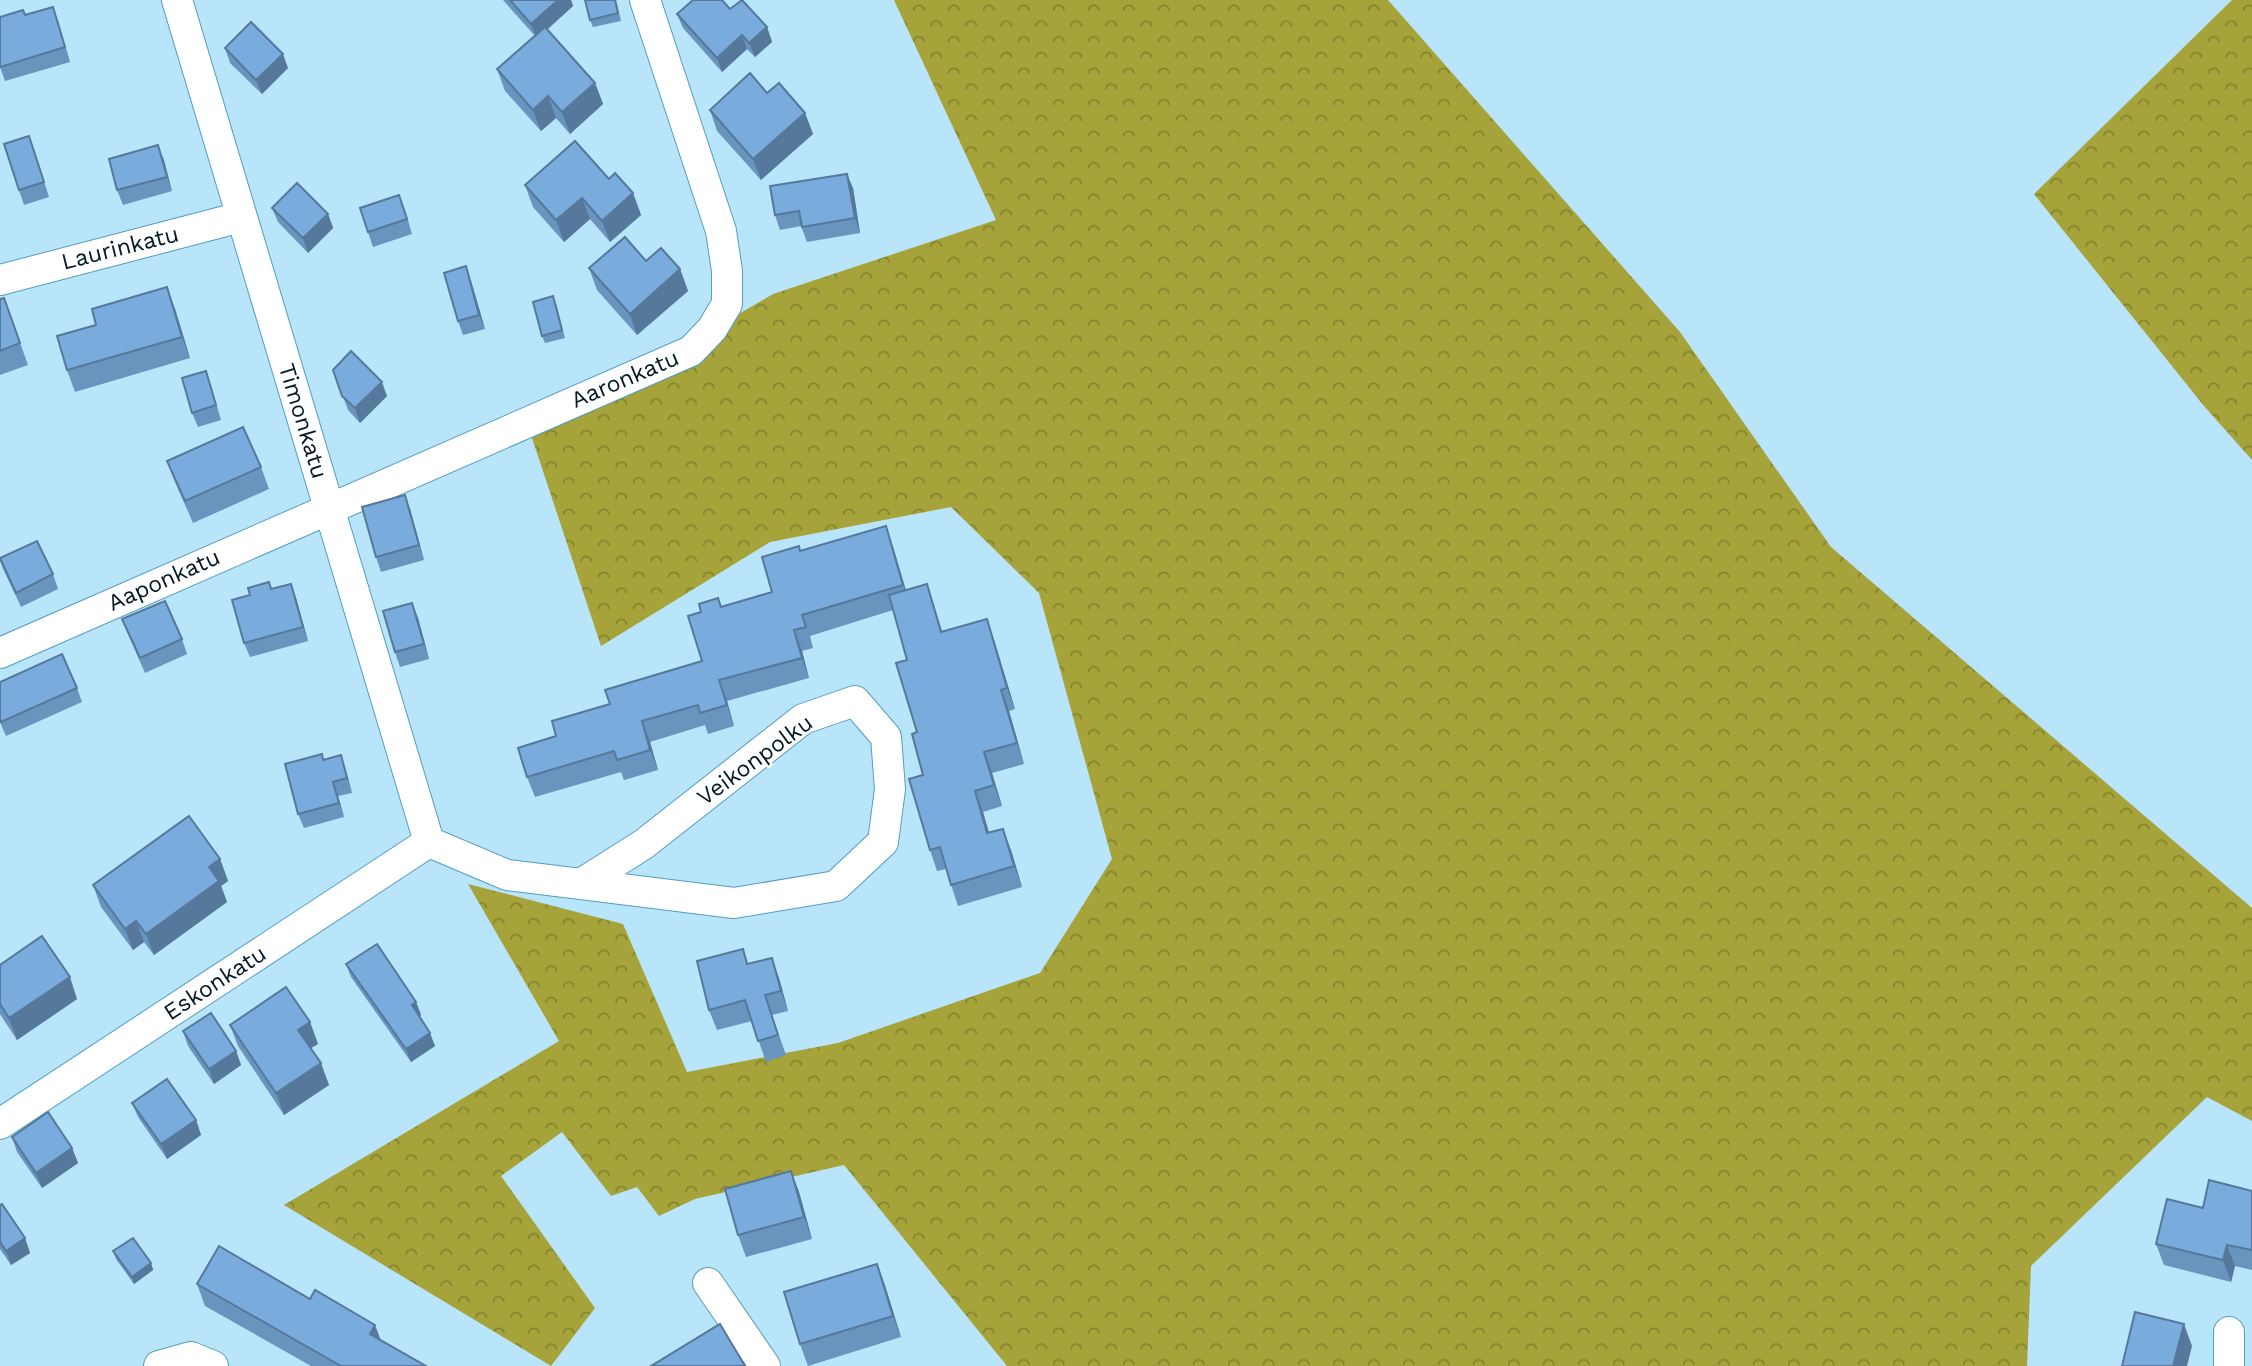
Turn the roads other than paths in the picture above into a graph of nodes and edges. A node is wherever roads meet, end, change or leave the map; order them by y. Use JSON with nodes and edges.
{"nodes":[{"id":1,"x":177,"y":0,"type":"edge"},
{"id":2,"x":645,"y":0,"type":"edge"},
{"id":3,"x":241,"y":218,"type":"junction"},
{"id":4,"x":0,"y":280,"type":"edge"},
{"id":5,"x":329,"y":507,"type":"junction"},
{"id":6,"x":0,"y":653,"type":"edge"},
{"id":7,"x":429,"y":842,"type":"junction"},
{"id":8,"x":581,"y":884,"type":"junction"},
{"id":9,"x":0,"y":1124,"type":"edge"},
{"id":10,"x":708,"y":1283,"type":"dead end"},
{"id":11,"x":2229,"y":1332,"type":"dead end"},
{"id":12,"x":159,"y":1366,"type":"edge"},
{"id":13,"x":213,"y":1366,"type":"edge"},
{"id":14,"x":765,"y":1366,"type":"edge"},
{"id":15,"x":2229,"y":1366,"type":"edge"}],
"edges":[{"from":1,"to":3,"type":"street","name":"Timonkatu"},
{"from":2,"to":5,"type":"street","name":"Aaronkatu"},
{"from":3,"to":4,"type":"street","name":"Laurinkatu"},
{"from":3,"to":5,"type":"street","name":"Timonkatu"},
{"from":5,"to":6,"type":"street","name":"Aaponkatu"},
{"from":5,"to":7,"type":"street","name":"Timonkatu"},
{"from":7,"to":8,"type":"street","name":"Veikonpolku"},
{"from":7,"to":9,"type":"street","name":"Eskonkatu"},
{"from":8,"to":8,"type":"street","name":"Veikonpolku"},
{"from":10,"to":14,"type":"street"},
{"from":11,"to":15,"type":"street"},
{"from":12,"to":13,"type":"street"}]}
